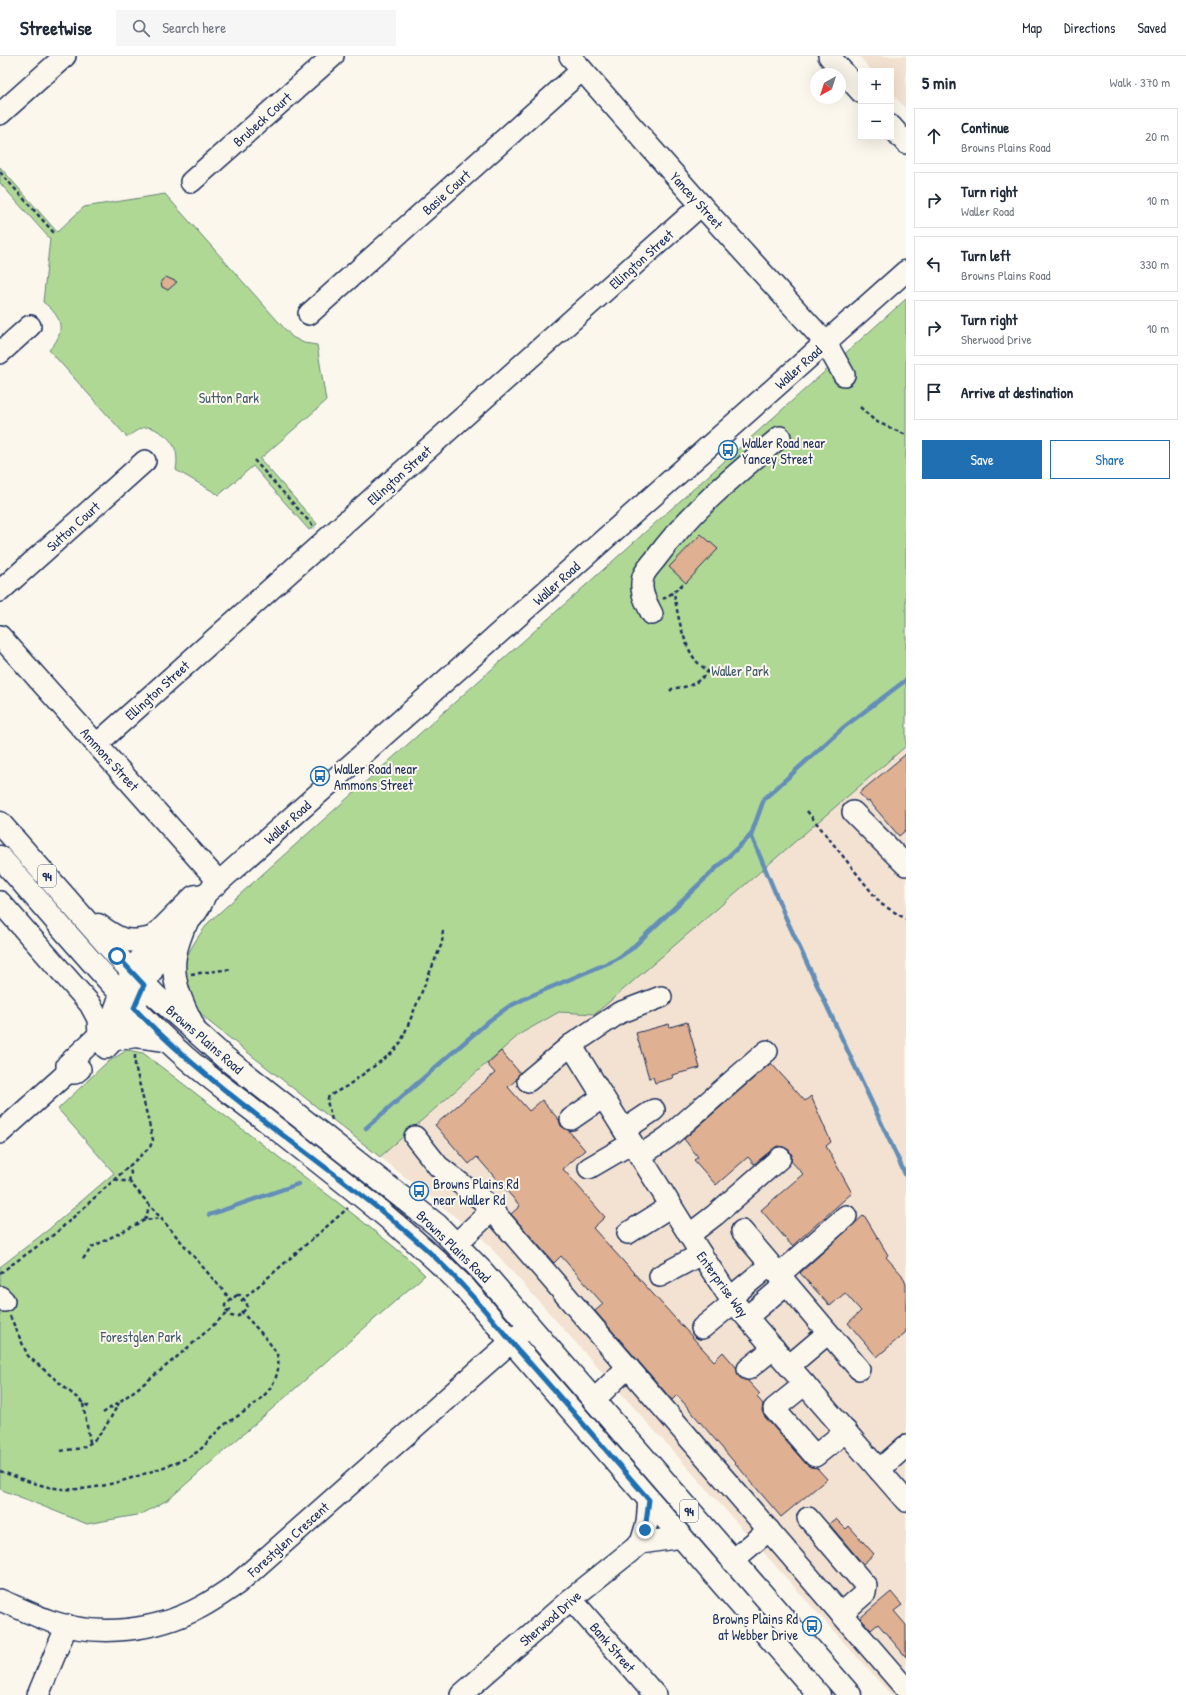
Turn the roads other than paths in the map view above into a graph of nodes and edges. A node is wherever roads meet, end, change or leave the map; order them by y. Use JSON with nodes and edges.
{"nodes":[{"id":1,"x":65,"y":56,"type":"edge"},
{"id":2,"x":332,"y":56,"type":"edge"},
{"id":3,"x":829,"y":56,"type":"edge"},
{"id":4,"x":576,"y":63,"type":"edge"},
{"id":5,"x":858,"y":89,"type":"edge"},
{"id":6,"x":0,"y":114,"type":"edge"},
{"id":7,"x":894,"y":129,"type":"edge"},
{"id":8,"x":906,"y":143,"type":"edge"},
{"id":9,"x":191,"y":182,"type":"dead end"},
{"id":10,"x":701,"y":206,"type":"junction"},
{"id":11,"x":906,"y":271,"type":"edge"},
{"id":12,"x":309,"y":314,"type":"dead end"},
{"id":13,"x":30,"y":326,"type":"dead end"},
{"id":14,"x":826,"y":343,"type":"junction"},
{"id":15,"x":0,"y":353,"type":"edge"},
{"id":16,"x":844,"y":375,"type":"dead end"},
{"id":17,"x":780,"y":437,"type":"dead end"},
{"id":18,"x":145,"y":461,"type":"dead end"},
{"id":19,"x":0,"y":591,"type":"edge"},
{"id":20,"x":650,"y":610,"type":"road end"},
{"id":21,"x":0,"y":636,"type":"edge"},
{"id":22,"x":97,"y":744,"type":"junction"},
{"id":23,"x":853,"y":812,"type":"dead end"},
{"id":24,"x":0,"y":823,"type":"edge"},
{"id":25,"x":0,"y":857,"type":"edge"},
{"id":26,"x":906,"y":865,"type":"edge"},
{"id":27,"x":212,"y":888,"type":"junction"},
{"id":28,"x":0,"y":902,"type":"edge"},
{"id":29,"x":78,"y":912,"type":"junction"},
{"id":30,"x":183,"y":929,"type":"junction"},
{"id":31,"x":152,"y":938,"type":"junction"},
{"id":32,"x":138,"y":979,"type":"junction"},
{"id":33,"x":661,"y":997,"type":"dead end"},
{"id":34,"x":128,"y":1000,"type":"junction"},
{"id":35,"x":199,"y":1036,"type":"junction"},
{"id":36,"x":107,"y":1037,"type":"junction"},
{"id":37,"x":166,"y":1040,"type":"junction"},
{"id":38,"x":571,"y":1045,"type":"junction"},
{"id":39,"x":768,"y":1051,"type":"dead end"},
{"id":40,"x":528,"y":1081,"type":"dead end"},
{"id":41,"x":603,"y":1097,"type":"junction"},
{"id":42,"x":654,"y":1110,"type":"dead end"},
{"id":43,"x":571,"y":1119,"type":"dead end"},
{"id":44,"x":0,"y":1132,"type":"edge"},
{"id":45,"x":415,"y":1137,"type":"dead end"},
{"id":46,"x":632,"y":1143,"type":"junction"},
{"id":47,"x":780,"y":1158,"type":"dead end"},
{"id":48,"x":589,"y":1168,"type":"dead end"},
{"id":49,"x":670,"y":1206,"type":"junction"},
{"id":50,"x":492,"y":1210,"type":"junction"},
{"id":51,"x":846,"y":1216,"type":"dead end"},
{"id":52,"x":742,"y":1230,"type":"dead end"},
{"id":53,"x":628,"y":1233,"type":"dead end"},
{"id":54,"x":689,"y":1235,"type":"junction"},
{"id":55,"x":456,"y":1244,"type":"junction"},
{"id":56,"x":701,"y":1254,"type":"junction"},
{"id":57,"x":778,"y":1274,"type":"junction"},
{"id":58,"x":660,"y":1276,"type":"dead end"},
{"id":59,"x":732,"y":1300,"type":"junction"},
{"id":60,"x":747,"y":1317,"type":"junction"},
{"id":61,"x":529,"y":1326,"type":"junction"},
{"id":62,"x":702,"y":1328,"type":"dead end"},
{"id":63,"x":828,"y":1333,"type":"junction"},
{"id":64,"x":511,"y":1341,"type":"junction"},
{"id":65,"x":774,"y":1348,"type":"junction"},
{"id":66,"x":790,"y":1366,"type":"junction"},
{"id":67,"x":628,"y":1367,"type":"junction"},
{"id":68,"x":748,"y":1369,"type":"dead end"},
{"id":69,"x":859,"y":1369,"type":"dead end"},
{"id":70,"x":805,"y":1384,"type":"junction"},
{"id":71,"x":595,"y":1399,"type":"junction"},
{"id":72,"x":846,"y":1431,"type":"junction"},
{"id":73,"x":906,"y":1446,"type":"edge"},
{"id":74,"x":879,"y":1470,"type":"junction"},
{"id":75,"x":649,"y":1500,"type":"junction"},
{"id":76,"x":906,"y":1501,"type":"edge"},
{"id":77,"x":808,"y":1518,"type":"dead end"},
{"id":78,"x":769,"y":1530,"type":"junction"},
{"id":79,"x":682,"y":1537,"type":"junction"},
{"id":80,"x":641,"y":1542,"type":"junction"},
{"id":81,"x":732,"y":1561,"type":"junction"},
{"id":82,"x":571,"y":1599,"type":"junction"},
{"id":83,"x":0,"y":1600,"type":"edge"},
{"id":84,"x":841,"y":1614,"type":"junction"},
{"id":85,"x":67,"y":1625,"type":"junction"},
{"id":86,"x":906,"y":1689,"type":"edge"},
{"id":87,"x":38,"y":1695,"type":"edge"},
{"id":88,"x":461,"y":1695,"type":"edge"},
{"id":89,"x":655,"y":1695,"type":"edge"},
{"id":90,"x":819,"y":1695,"type":"edge"},
{"id":91,"x":850,"y":1695,"type":"edge"},
{"id":92,"x":900,"y":1695,"type":"edge"}],
"edges":[{"from":1,"to":6,"type":"street"},
{"from":2,"to":9,"type":"street","name":"Brubeck Court"},
{"from":3,"to":5,"type":"street"},
{"from":4,"to":10,"type":"street","name":"Yancey Street"},
{"from":4,"to":12,"type":"street","name":"Basie Court"},
{"from":7,"to":8,"type":"street"},
{"from":10,"to":14,"type":"street","name":"Yancey Street"},
{"from":10,"to":22,"type":"street","name":"Ellington Street"},
{"from":11,"to":14,"type":"street","name":"Waller Road"},
{"from":13,"to":15,"type":"street"},
{"from":14,"to":16,"type":"street","name":"Yancey Street"},
{"from":14,"to":27,"type":"street","name":"Waller Road"},
{"from":17,"to":20,"type":"street"},
{"from":18,"to":19,"type":"street","name":"Sutton Court"},
{"from":21,"to":22,"type":"street","name":"Ammons Street"},
{"from":22,"to":27,"type":"street","name":"Ammons Street"},
{"from":23,"to":26,"type":"street"},
{"from":24,"to":29,"type":"main road","name":"Browns Plains Road","number":"94"},
{"from":25,"to":34,"type":"main road","name":"Browns Plains Road","number":"94"},
{"from":27,"to":30,"type":"street","name":"Waller Road"},
{"from":27,"to":31,"type":"street","name":"Waller Road"},
{"from":28,"to":36,"type":"street"},
{"from":29,"to":31,"type":"main road"},
{"from":29,"to":32,"type":"main road","name":"Browns Plains Road","number":"94"},
{"from":30,"to":32,"type":"street","name":"Waller Road"},
{"from":30,"to":35,"type":"main road"},
{"from":31,"to":32,"type":"street","name":"Waller Road"},
{"from":32,"to":34,"type":"street","name":"Waller Road"},
{"from":32,"to":35,"type":"main road","name":"Browns Plains Road","number":"94"},
{"from":33,"to":38,"type":"street"},
{"from":34,"to":36,"type":"street","name":"Waller Road"},
{"from":34,"to":37,"type":"main road","name":"Browns Plains Road","number":"94"},
{"from":35,"to":55,"type":"main road","name":"Browns Plains Road","number":"94"},
{"from":36,"to":37,"type":"main road"},
{"from":36,"to":44,"type":"street","name":"Waller Road"},
{"from":37,"to":64,"type":"main road","name":"Browns Plains Road","number":"94"},
{"from":38,"to":40,"type":"street"},
{"from":38,"to":41,"type":"street","name":"Enterprise Way"},
{"from":39,"to":46,"type":"street"},
{"from":41,"to":43,"type":"street"},
{"from":41,"to":46,"type":"street","name":"Enterprise Way"},
{"from":42,"to":46,"type":"street"},
{"from":45,"to":50,"type":"street"},
{"from":46,"to":48,"type":"street"},
{"from":46,"to":49,"type":"street","name":"Enterprise Way"},
{"from":47,"to":54,"type":"street"},
{"from":49,"to":53,"type":"street"},
{"from":49,"to":54,"type":"street","name":"Enterprise Way"},
{"from":50,"to":55,"type":"street"},
{"from":50,"to":67,"type":"street"},
{"from":51,"to":57,"type":"street"},
{"from":52,"to":57,"type":"street"},
{"from":54,"to":56,"type":"street","name":"Enterprise Way"},
{"from":55,"to":61,"type":"main road","name":"Browns Plains Road","number":"94"},
{"from":56,"to":58,"type":"street"},
{"from":56,"to":59,"type":"street","name":"Enterprise Way"},
{"from":57,"to":59,"type":"street"},
{"from":57,"to":60,"type":"street"},
{"from":57,"to":63,"type":"street"},
{"from":59,"to":60,"type":"street","name":"Enterprise Way"},
{"from":59,"to":62,"type":"street"},
{"from":60,"to":65,"type":"street","name":"Enterprise Way"},
{"from":61,"to":64,"type":"street","name":"Forestglen Crescent"},
{"from":61,"to":71,"type":"main road","name":"Browns Plains Road","number":"94"},
{"from":63,"to":66,"type":"street"},
{"from":63,"to":69,"type":"street"},
{"from":64,"to":75,"type":"main road","name":"Browns Plains Road","number":"94"},
{"from":64,"to":85,"type":"street","name":"Forestglen Crescent"},
{"from":65,"to":66,"type":"street","name":"Enterprise Way"},
{"from":65,"to":68,"type":"street"},
{"from":66,"to":70,"type":"street","name":"Enterprise Way"},
{"from":67,"to":71,"type":"street"},
{"from":67,"to":78,"type":"street"},
{"from":70,"to":72,"type":"street","name":"Enterprise Way"},
{"from":70,"to":72,"type":"street"},
{"from":71,"to":81,"type":"main road","name":"Browns Plains Road","number":"94"},
{"from":72,"to":74,"type":"street","name":"Enterprise Way"},
{"from":73,"to":74,"type":"street"},
{"from":74,"to":76,"type":"street","name":"Enterprise Way"},
{"from":75,"to":79,"type":"main road","name":"Browns Plains Road","number":"94"},
{"from":75,"to":80,"type":"street"},
{"from":77,"to":84,"type":"street"},
{"from":78,"to":81,"type":"street"},
{"from":78,"to":84,"type":"street"},
{"from":79,"to":80,"type":"street"},
{"from":79,"to":90,"type":"main road","name":"Browns Plains Road","number":"94"},
{"from":80,"to":82,"type":"street","name":"Sherwood Drive"},
{"from":81,"to":91,"type":"main road","name":"Browns Plains Road","number":"94"},
{"from":82,"to":88,"type":"street","name":"Sherwood Drive"},
{"from":82,"to":89,"type":"street","name":"Bank Street"},
{"from":83,"to":85,"type":"street","name":"Forestglen Crescent"},
{"from":84,"to":86,"type":"street"},
{"from":85,"to":87,"type":"street"},
{"from":86,"to":92,"type":"street"}]}
